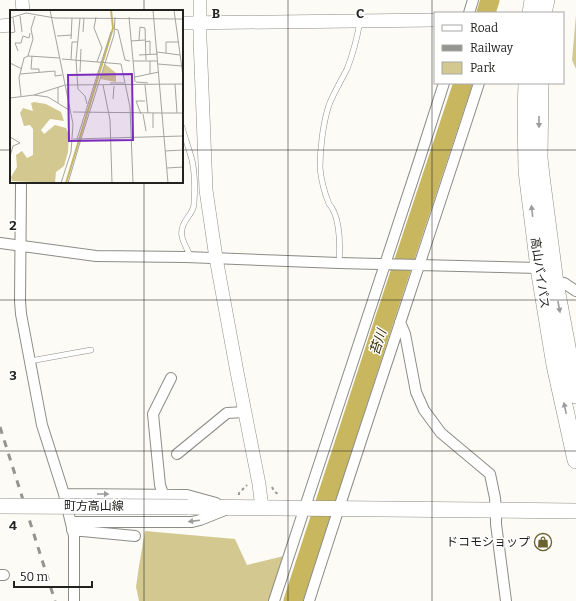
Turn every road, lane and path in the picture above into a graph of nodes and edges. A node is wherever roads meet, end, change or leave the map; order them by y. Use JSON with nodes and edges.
{"nodes":[{"id":1,"x":22,"y":0,"type":"edge"},
{"id":2,"x":200,"y":0,"type":"edge"},
{"id":3,"x":473,"y":0,"type":"edge"},
{"id":4,"x":533,"y":0,"type":"edge"},
{"id":5,"x":546,"y":0,"type":"edge"},
{"id":6,"x":23,"y":10,"type":"edge"},
{"id":7,"x":469,"y":12,"type":"edge"},
{"id":8,"x":531,"y":12,"type":"edge"},
{"id":9,"x":543,"y":12,"type":"edge"},
{"id":10,"x":434,"y":20,"type":"edge"},
{"id":11,"x":360,"y":21,"type":"junction"},
{"id":12,"x":200,"y":22,"type":"junction"},
{"id":13,"x":183,"y":23,"type":"edge"},
{"id":14,"x":444,"y":84,"type":"edge"},
{"id":15,"x":479,"y":84,"type":"edge"},
{"id":16,"x":527,"y":84,"type":"edge"},
{"id":17,"x":540,"y":84,"type":"edge"},
{"id":18,"x":183,"y":130,"type":"edge"},
{"id":19,"x":20,"y":183,"type":"edge"},
{"id":20,"x":0,"y":243,"type":"edge"},
{"id":21,"x":20,"y":245,"type":"junction"},
{"id":22,"x":191,"y":258,"type":"junction"},
{"id":23,"x":216,"y":258,"type":"junction"},
{"id":24,"x":339,"y":263,"type":"junction"},
{"id":25,"x":387,"y":264,"type":"junction"},
{"id":26,"x":418,"y":265,"type":"junction"},
{"id":27,"x":539,"y":268,"type":"junction"},
{"id":28,"x":555,"y":284,"type":"junction"},
{"id":29,"x":576,"y":291,"type":"edge"},
{"id":30,"x":400,"y":322,"type":"junction"},
{"id":31,"x":91,"y":350,"type":"dead end"},
{"id":32,"x":30,"y":361,"type":"junction"},
{"id":33,"x":171,"y":378,"type":"dead end"},
{"id":34,"x":576,"y":395,"type":"edge"},
{"id":35,"x":244,"y":412,"type":"junction"},
{"id":36,"x":177,"y":454,"type":"dead end"},
{"id":37,"x":576,"y":460,"type":"edge"},
{"id":38,"x":64,"y":494,"type":"junction"},
{"id":39,"x":163,"y":494,"type":"junction"},
{"id":40,"x":0,"y":506,"type":"edge"},
{"id":41,"x":230,"y":507,"type":"junction"},
{"id":42,"x":262,"y":508,"type":"junction"},
{"id":43,"x":306,"y":508,"type":"junction"},
{"id":44,"x":337,"y":509,"type":"junction"},
{"id":45,"x":496,"y":510,"type":"junction"},
{"id":46,"x":576,"y":511,"type":"edge"},
{"id":47,"x":71,"y":526,"type":"junction"},
{"id":48,"x":134,"y":536,"type":"dead end"},
{"id":49,"x":74,"y":601,"type":"edge"},
{"id":50,"x":274,"y":601,"type":"edge"},
{"id":51,"x":309,"y":601,"type":"edge"},
{"id":52,"x":506,"y":601,"type":"edge"}],
"edges":[{"from":1,"to":6,"type":"street"},
{"from":2,"to":12,"type":"street"},
{"from":3,"to":7,"type":"street"},
{"from":4,"to":8,"type":"highway"},
{"from":5,"to":9,"type":"highway"},
{"from":10,"to":11,"type":"street"},
{"from":11,"to":12,"type":"street"},
{"from":11,"to":24,"type":"lane"},
{"from":12,"to":13,"type":"street"},
{"from":12,"to":23,"type":"street"},
{"from":14,"to":25,"type":"street"},
{"from":15,"to":26,"type":"street"},
{"from":27,"to":16,"type":"highway","name":"高山バイパス","one_way":true},
{"from":17,"to":28,"type":"highway","name":"高山バイパス","one_way":true},
{"from":18,"to":22,"type":"lane"},
{"from":19,"to":21,"type":"street"},
{"from":20,"to":21,"type":"street"},
{"from":21,"to":22,"type":"street"},
{"from":21,"to":32,"type":"street"},
{"from":22,"to":23,"type":"street"},
{"from":23,"to":24,"type":"street"},
{"from":23,"to":35,"type":"street"},
{"from":24,"to":25,"type":"street"},
{"from":25,"to":26,"type":"street"},
{"from":25,"to":43,"type":"street"},
{"from":26,"to":27,"type":"street"},
{"from":26,"to":30,"type":"street"},
{"from":37,"to":27,"type":"highway","name":"高山バイパス","one_way":true},
{"from":28,"to":29,"type":"street"},
{"from":28,"to":34,"type":"highway","name":"高山バイパス","one_way":true},
{"from":30,"to":44,"type":"street"},
{"from":30,"to":45,"type":"street"},
{"from":31,"to":32,"type":"lane"},
{"from":32,"to":38,"type":"street"},
{"from":33,"to":39,"type":"street"},
{"from":35,"to":36,"type":"street"},
{"from":35,"to":42,"type":"street"},
{"from":38,"to":39,"type":"street","one_way":true},
{"from":38,"to":47,"type":"street"},
{"from":39,"to":41,"type":"street"},
{"from":40,"to":41,"type":"main road","name":"町方高山線","bridge":true},
{"from":41,"to":42,"type":"main road","name":"町方高山線"},
{"from":41,"to":47,"type":"street","one_way":true},
{"from":42,"to":43,"type":"main road","name":"町方高山線"},
{"from":43,"to":44,"type":"main road"},
{"from":43,"to":50,"type":"street"},
{"from":44,"to":45,"type":"main road"},
{"from":44,"to":51,"type":"street"},
{"from":45,"to":46,"type":"main road"},
{"from":45,"to":52,"type":"street"},
{"from":47,"to":48,"type":"street"},
{"from":47,"to":49,"type":"street"}]}
